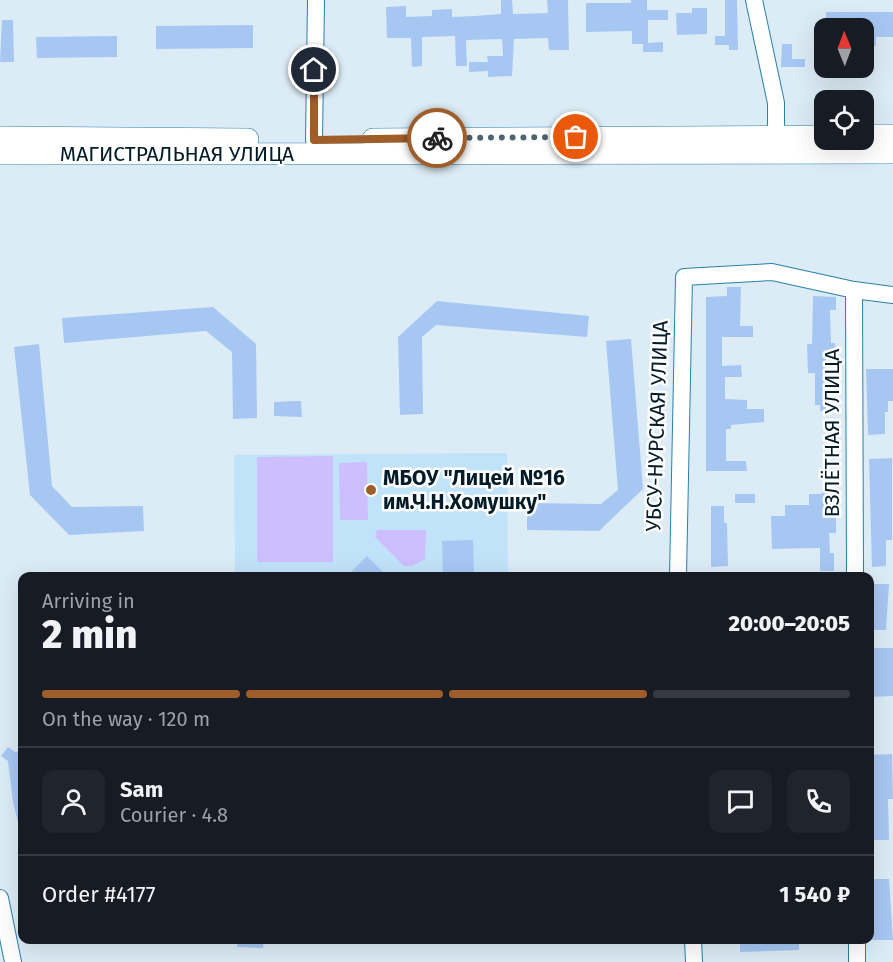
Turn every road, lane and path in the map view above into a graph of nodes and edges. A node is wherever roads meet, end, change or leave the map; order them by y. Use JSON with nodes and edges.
{"nodes":[{"id":1,"x":316,"y":0,"type":"edge"},
{"id":2,"x":754,"y":0,"type":"edge"},
{"id":3,"x":814,"y":135,"type":"edge"},
{"id":4,"x":874,"y":135,"type":"edge"},
{"id":5,"x":893,"y":135,"type":"edge"},
{"id":6,"x":776,"y":136,"type":"junction"},
{"id":7,"x":0,"y":138,"type":"edge"},
{"id":8,"x":314,"y":140,"type":"junction"},
{"id":9,"x":893,"y":153,"type":"edge"},
{"id":10,"x":0,"y":154,"type":"edge"},
{"id":11,"x":854,"y":290,"type":"junction"},
{"id":12,"x":893,"y":295,"type":"edge"},
{"id":13,"x":678,"y":572,"type":"edge"},
{"id":14,"x":855,"y":572,"type":"edge"},
{"id":15,"x":0,"y":898,"type":"edge"},
{"id":16,"x":693,"y":944,"type":"edge"},
{"id":17,"x":857,"y":944,"type":"edge"},
{"id":18,"x":13,"y":962,"type":"edge"},
{"id":19,"x":694,"y":962,"type":"edge"},
{"id":20,"x":857,"y":962,"type":"edge"}],
"edges":[{"from":1,"to":8,"type":"street"},
{"from":2,"to":6,"type":"street"},
{"from":3,"to":6,"type":"main road","name":"МАГИСТРАЛЬНАЯ УЛИЦА"},
{"from":4,"to":5,"type":"main road"},
{"from":6,"to":8,"type":"main road","name":"МАГИСТРАЛЬНАЯ УЛИЦА"},
{"from":7,"to":8,"type":"main road","name":"МАГИСТРАЛЬНАЯ УЛИЦА"},
{"from":9,"to":10,"type":"main road","name":"МАГИСТРАЛЬНАЯ УЛИЦА"},
{"from":11,"to":12,"type":"street"},
{"from":11,"to":13,"type":"street","name":"УБСУ-НУРСКАЯ УЛИЦА"},
{"from":11,"to":14,"type":"street","name":"ВЗЛЁТНАЯ УЛИЦА"},
{"from":15,"to":18,"type":"street"},
{"from":16,"to":19,"type":"street"},
{"from":17,"to":20,"type":"street"}]}
